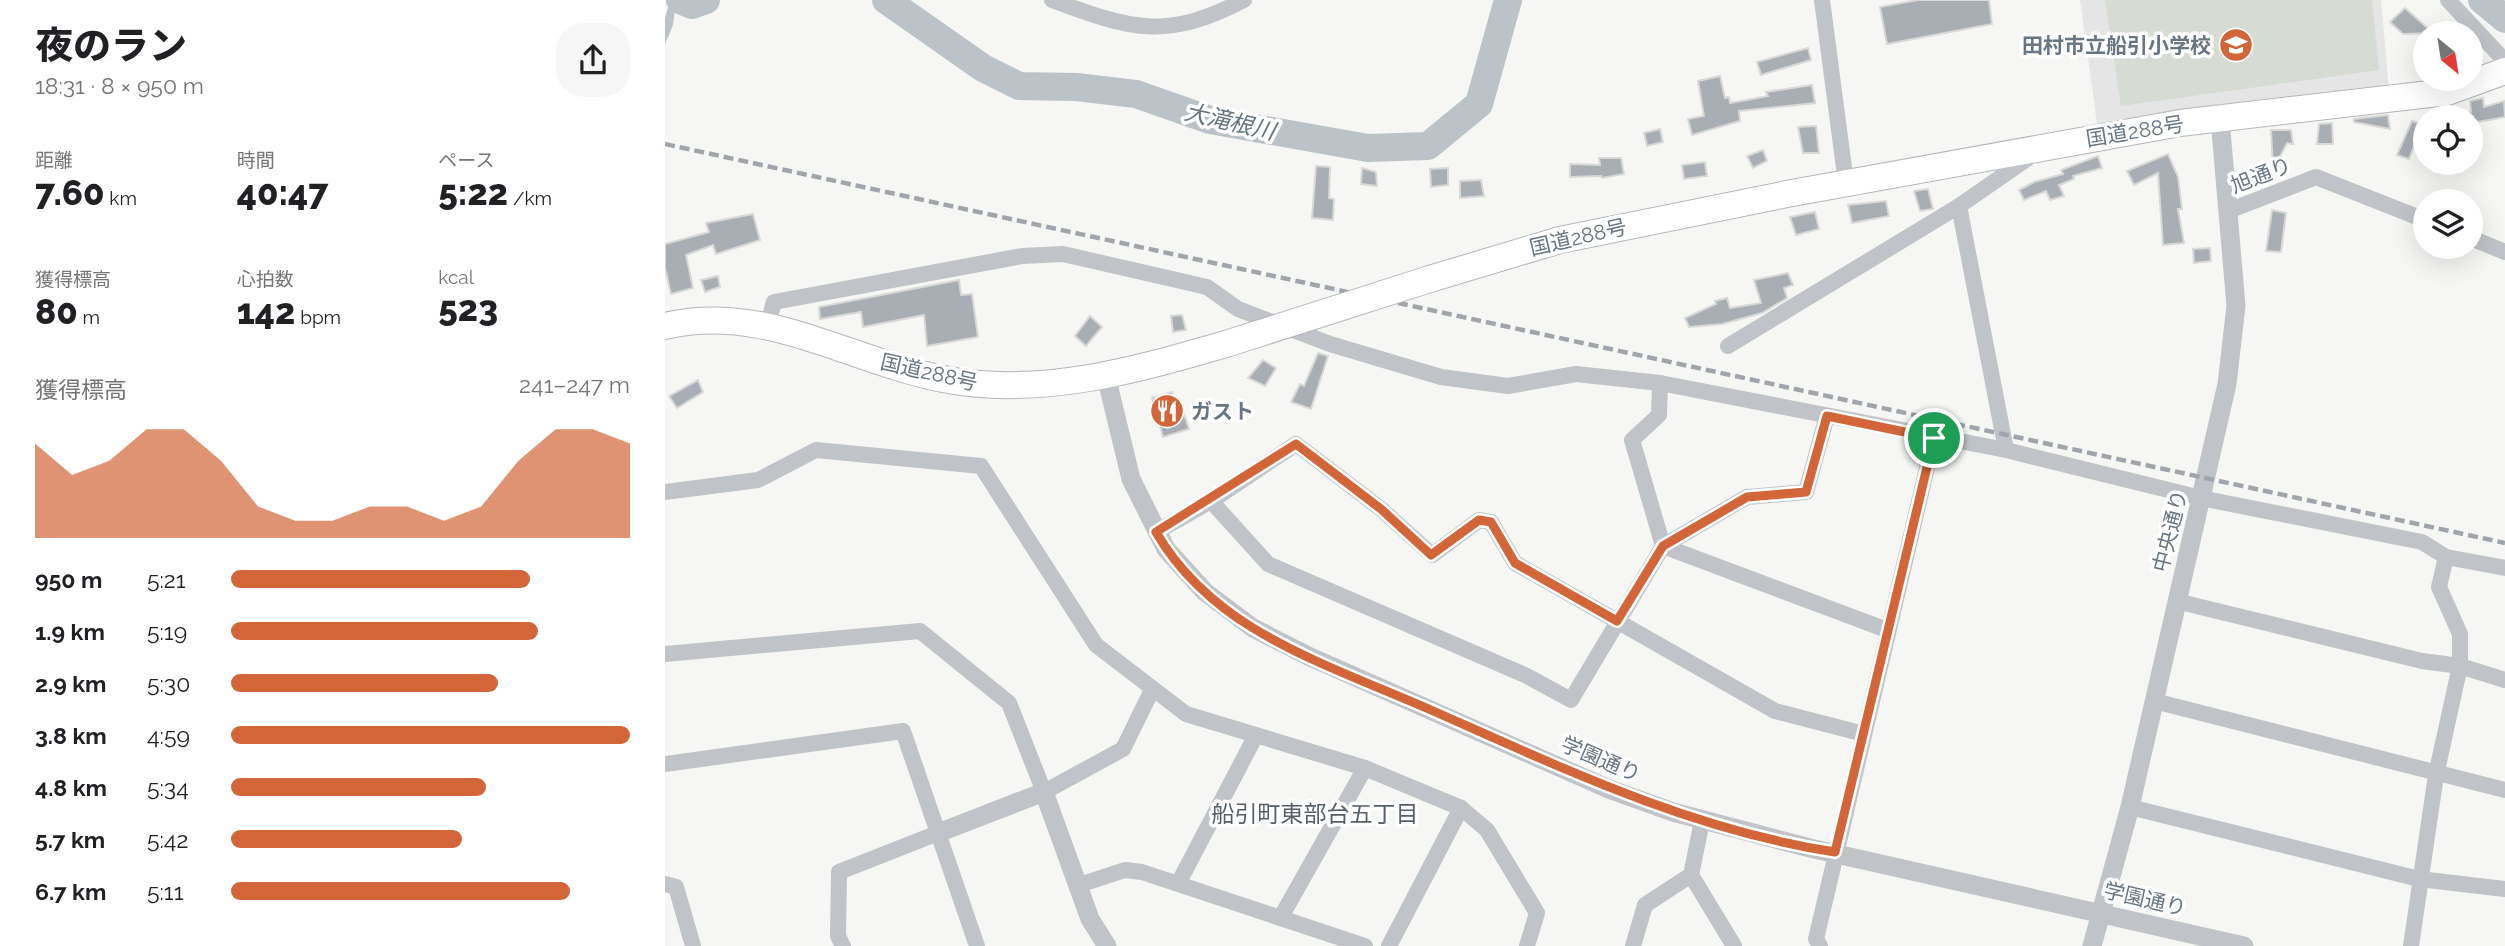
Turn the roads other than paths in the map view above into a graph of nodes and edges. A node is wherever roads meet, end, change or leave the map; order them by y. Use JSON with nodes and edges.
{"nodes":[{"id":1,"x":1052,"y":0,"type":"edge"},
{"id":2,"x":1244,"y":0,"type":"edge"},
{"id":3,"x":1822,"y":0,"type":"edge"},
{"id":4,"x":2448,"y":0,"type":"edge"},
{"id":5,"x":2505,"y":61,"type":"edge"},
{"id":6,"x":2505,"y":71,"type":"edge"},
{"id":7,"x":2220,"y":119,"type":"junction"},
{"id":8,"x":2044,"y":147,"type":"junction"},
{"id":9,"x":1846,"y":183,"type":"junction"},
{"id":10,"x":1959,"y":206,"type":"junction"},
{"id":11,"x":2228,"y":211,"type":"junction"},
{"id":12,"x":2413,"y":215,"type":"edge"},
{"id":13,"x":2483,"y":243,"type":"edge"},
{"id":14,"x":2505,"y":253,"type":"edge"},
{"id":15,"x":665,"y":326,"type":"edge"},
{"id":16,"x":767,"y":327,"type":"junction"},
{"id":17,"x":1728,"y":346,"type":"dead end"},
{"id":18,"x":1106,"y":376,"type":"junction"},
{"id":19,"x":1660,"y":383,"type":"junction"},
{"id":20,"x":1827,"y":416,"type":"junction"},
{"id":21,"x":1934,"y":438,"type":"junction"},
{"id":22,"x":2006,"y":450,"type":"junction"},
{"id":23,"x":665,"y":492,"type":"edge"},
{"id":24,"x":2201,"y":498,"type":"junction"},
{"id":25,"x":1211,"y":500,"type":"junction"},
{"id":26,"x":1156,"y":532,"type":"junction"},
{"id":27,"x":1663,"y":546,"type":"junction"},
{"id":28,"x":2446,"y":557,"type":"junction"},
{"id":29,"x":2505,"y":568,"type":"edge"},
{"id":30,"x":2176,"y":601,"type":"junction"},
{"id":31,"x":1617,"y":621,"type":"junction"},
{"id":32,"x":1887,"y":630,"type":"junction"},
{"id":33,"x":665,"y":654,"type":"edge"},
{"id":34,"x":2461,"y":666,"type":"junction"},
{"id":35,"x":2505,"y":680,"type":"edge"},
{"id":36,"x":1152,"y":690,"type":"junction"},
{"id":37,"x":2154,"y":701,"type":"junction"},
{"id":38,"x":1864,"y":734,"type":"junction"},
{"id":39,"x":1255,"y":737,"type":"junction"},
{"id":40,"x":665,"y":764,"type":"edge"},
{"id":41,"x":1365,"y":768,"type":"junction"},
{"id":42,"x":2437,"y":775,"type":"junction"},
{"id":43,"x":2505,"y":790,"type":"edge"},
{"id":44,"x":1044,"y":792,"type":"junction"},
{"id":45,"x":2130,"y":807,"type":"junction"},
{"id":46,"x":1461,"y":808,"type":"junction"},
{"id":47,"x":1702,"y":821,"type":"junction"},
{"id":48,"x":938,"y":833,"type":"junction"},
{"id":49,"x":1835,"y":852,"type":"junction"},
{"id":50,"x":1691,"y":875,"type":"junction"},
{"id":51,"x":2419,"y":879,"type":"junction"},
{"id":52,"x":1179,"y":883,"type":"junction"},
{"id":53,"x":665,"y":884,"type":"edge"},
{"id":54,"x":1079,"y":885,"type":"junction"},
{"id":55,"x":2505,"y":889,"type":"edge"},
{"id":56,"x":2101,"y":912,"type":"junction"},
{"id":57,"x":1281,"y":917,"type":"junction"},
{"id":58,"x":693,"y":946,"type":"edge"},
{"id":59,"x":843,"y":946,"type":"edge"},
{"id":60,"x":977,"y":946,"type":"edge"},
{"id":61,"x":1107,"y":946,"type":"edge"},
{"id":62,"x":1365,"y":946,"type":"edge"},
{"id":63,"x":1389,"y":946,"type":"edge"},
{"id":64,"x":1527,"y":946,"type":"edge"},
{"id":65,"x":1633,"y":946,"type":"edge"},
{"id":66,"x":1734,"y":946,"type":"edge"},
{"id":67,"x":1820,"y":946,"type":"edge"},
{"id":68,"x":2092,"y":946,"type":"edge"},
{"id":69,"x":2244,"y":946,"type":"edge"},
{"id":70,"x":2411,"y":946,"type":"edge"}],
"edges":[{"from":1,"to":2,"type":"street"},
{"from":3,"to":9,"type":"street"},
{"from":4,"to":5,"type":"street"},
{"from":6,"to":7,"type":"highway","name":"国道288号"},
{"from":7,"to":8,"type":"highway","name":"国道288号"},
{"from":7,"to":11,"type":"street","name":"中央通り"},
{"from":8,"to":9,"type":"highway","name":"国道288号"},
{"from":8,"to":10,"type":"street"},
{"from":9,"to":18,"type":"highway","name":"国道288号","bridge":true},
{"from":10,"to":17,"type":"street"},
{"from":10,"to":22,"type":"street"},
{"from":11,"to":12,"type":"street","name":"旭通り"},
{"from":11,"to":24,"type":"street","name":"中央通り"},
{"from":13,"to":14,"type":"street"},
{"from":15,"to":16,"type":"highway","name":"国道288号"},
{"from":16,"to":18,"type":"highway","name":"国道288号"},
{"from":16,"to":19,"type":"street"},
{"from":18,"to":26,"type":"street","name":"学園通り"},
{"from":19,"to":20,"type":"street"},
{"from":19,"to":27,"type":"street"},
{"from":20,"to":21,"type":"street"},
{"from":20,"to":27,"type":"street"},
{"from":21,"to":22,"type":"street"},
{"from":21,"to":32,"type":"street"},
{"from":22,"to":24,"type":"street"},
{"from":23,"to":36,"type":"street"},
{"from":24,"to":28,"type":"street"},
{"from":24,"to":30,"type":"street","name":"中央通り"},
{"from":25,"to":26,"type":"street"},
{"from":25,"to":31,"type":"street"},
{"from":25,"to":31,"type":"street"},
{"from":26,"to":47,"type":"street","name":"学園通り"},
{"from":27,"to":31,"type":"street"},
{"from":27,"to":32,"type":"street"},
{"from":28,"to":29,"type":"street"},
{"from":28,"to":34,"type":"street"},
{"from":30,"to":34,"type":"street"},
{"from":30,"to":37,"type":"street","name":"中央通り"},
{"from":31,"to":38,"type":"street"},
{"from":32,"to":38,"type":"street"},
{"from":33,"to":44,"type":"street"},
{"from":34,"to":35,"type":"street"},
{"from":34,"to":42,"type":"street"},
{"from":36,"to":39,"type":"street"},
{"from":36,"to":44,"type":"street"},
{"from":37,"to":42,"type":"street"},
{"from":37,"to":45,"type":"street","name":"中央通り"},
{"from":38,"to":49,"type":"street"},
{"from":39,"to":41,"type":"street"},
{"from":39,"to":52,"type":"street"},
{"from":40,"to":48,"type":"street"},
{"from":41,"to":46,"type":"street"},
{"from":41,"to":57,"type":"street"},
{"from":42,"to":43,"type":"street"},
{"from":42,"to":51,"type":"street"},
{"from":44,"to":48,"type":"street"},
{"from":44,"to":54,"type":"street"},
{"from":45,"to":51,"type":"street"},
{"from":45,"to":56,"type":"street","name":"中央通り"},
{"from":46,"to":63,"type":"street"},
{"from":46,"to":64,"type":"street"},
{"from":47,"to":49,"type":"street","name":"学園通り"},
{"from":47,"to":50,"type":"street"},
{"from":48,"to":59,"type":"street"},
{"from":48,"to":60,"type":"street"},
{"from":49,"to":56,"type":"street","name":"学園通り"},
{"from":49,"to":67,"type":"street"},
{"from":50,"to":65,"type":"street"},
{"from":50,"to":66,"type":"street"},
{"from":51,"to":55,"type":"street"},
{"from":51,"to":70,"type":"street"},
{"from":52,"to":54,"type":"street"},
{"from":52,"to":57,"type":"street"},
{"from":53,"to":58,"type":"street"},
{"from":54,"to":61,"type":"street"},
{"from":56,"to":68,"type":"street","name":"中央通り"},
{"from":56,"to":69,"type":"street","name":"学園通り"},
{"from":57,"to":62,"type":"street"}]}
